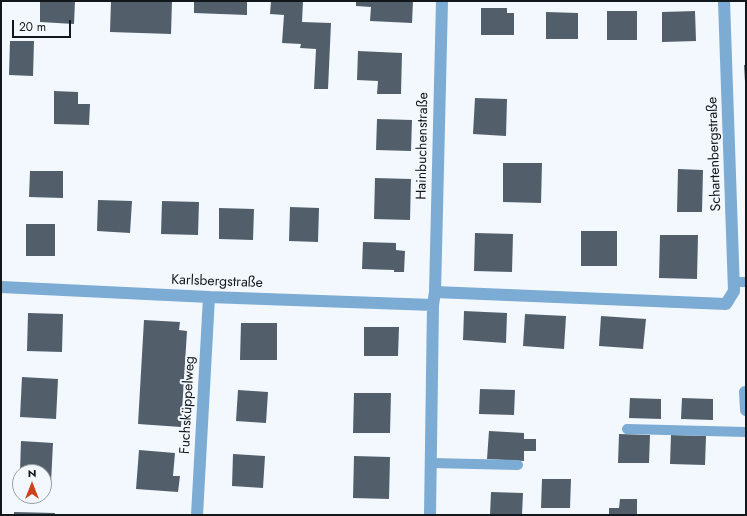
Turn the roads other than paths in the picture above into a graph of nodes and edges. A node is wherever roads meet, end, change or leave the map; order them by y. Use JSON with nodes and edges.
{"nodes":[{"id":1,"x":442,"y":1,"type":"edge"},
{"id":2,"x":724,"y":1,"type":"edge"},
{"id":3,"x":740,"y":282,"type":"edge"},
{"id":4,"x":1,"y":287,"type":"edge"},
{"id":5,"x":435,"y":292,"type":"junction"},
{"id":6,"x":209,"y":297,"type":"junction"},
{"id":7,"x":433,"y":305,"type":"junction"},
{"id":8,"x":746,"y":394,"type":"edge"},
{"id":9,"x":746,"y":410,"type":"edge"},
{"id":10,"x":627,"y":429,"type":"dead end"},
{"id":11,"x":746,"y":432,"type":"edge"},
{"id":12,"x":431,"y":463,"type":"junction"},
{"id":13,"x":518,"y":465,"type":"dead end"},
{"id":14,"x":197,"y":515,"type":"edge"},
{"id":15,"x":430,"y":515,"type":"edge"}],
"edges":[{"from":1,"to":5,"type":"street","name":"Hainbuchenstraße"},
{"from":2,"to":3,"type":"street","name":"Schartenbergstraße"},
{"from":3,"to":5,"type":"street","name":"Schartenbergstraße"},
{"from":4,"to":6,"type":"street","name":"Karlsbergstraße"},
{"from":5,"to":7,"type":"street","name":"Hainbuchenstraße"},
{"from":6,"to":7,"type":"street","name":"Karlsbergstraße"},
{"from":6,"to":14,"type":"street","name":"Fuchsküppelweg"},
{"from":7,"to":12,"type":"street","name":"Hainbuchenstraße"},
{"from":8,"to":9,"type":"street"},
{"from":10,"to":11,"type":"lane"},
{"from":12,"to":13,"type":"lane"},
{"from":12,"to":15,"type":"street","name":"Hainbuchenstraße"}]}
